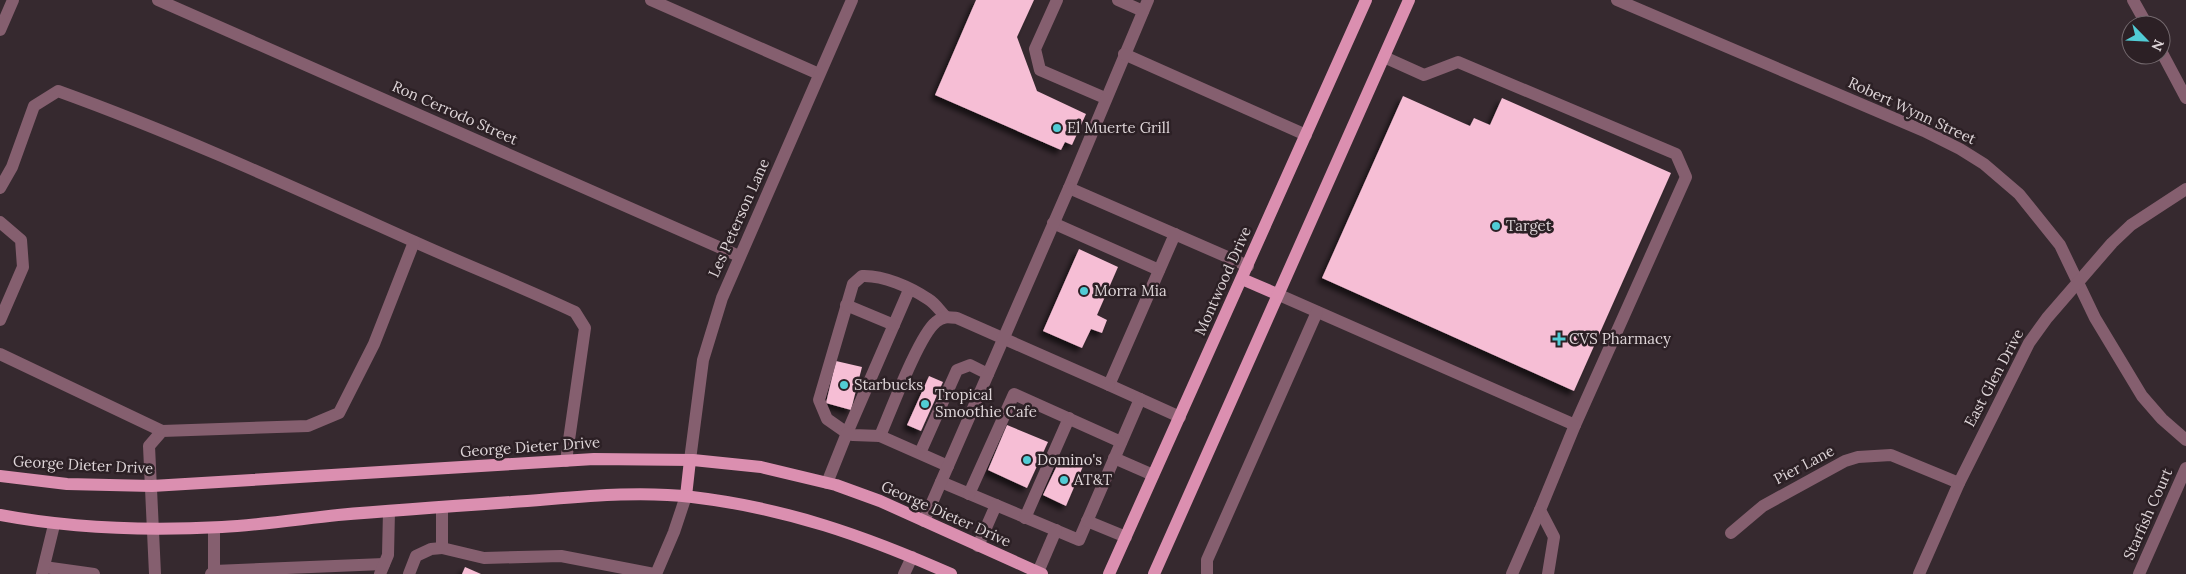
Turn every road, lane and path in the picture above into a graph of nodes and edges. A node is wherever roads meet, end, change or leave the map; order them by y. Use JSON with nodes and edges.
{"nodes":[{"id":1,"x":13,"y":0,"type":"edge"},
{"id":2,"x":158,"y":0,"type":"edge"},
{"id":3,"x":651,"y":0,"type":"edge"},
{"id":4,"x":852,"y":0,"type":"edge"},
{"id":5,"x":1057,"y":0,"type":"edge"},
{"id":6,"x":1118,"y":0,"type":"edge"},
{"id":7,"x":1409,"y":0,"type":"edge"},
{"id":8,"x":1617,"y":0,"type":"edge"},
{"id":9,"x":2133,"y":0,"type":"edge"},
{"id":10,"x":1362,"y":1,"type":"edge"},
{"id":11,"x":1146,"y":5,"type":"edge"},
{"id":12,"x":2141,"y":15,"type":"edge"},
{"id":13,"x":0,"y":30,"type":"edge"},
{"id":14,"x":1124,"y":54,"type":"junction"},
{"id":15,"x":1384,"y":57,"type":"junction"},
{"id":16,"x":2168,"y":65,"type":"edge"},
{"id":17,"x":819,"y":74,"type":"junction"},
{"id":18,"x":1106,"y":98,"type":"junction"},
{"id":19,"x":2186,"y":98,"type":"edge"},
{"id":20,"x":1306,"y":135,"type":"junction"},
{"id":21,"x":0,"y":188,"type":"edge"},
{"id":22,"x":1068,"y":188,"type":"junction"},
{"id":23,"x":2186,"y":188,"type":"edge"},
{"id":24,"x":0,"y":222,"type":"edge"},
{"id":25,"x":1054,"y":223,"type":"junction"},
{"id":26,"x":1175,"y":234,"type":"junction"},
{"id":27,"x":414,"y":242,"type":"junction"},
{"id":28,"x":739,"y":256,"type":"junction"},
{"id":29,"x":1248,"y":266,"type":"junction"},
{"id":30,"x":1159,"y":270,"type":"junction"},
{"id":31,"x":1242,"y":279,"type":"junction"},
{"id":32,"x":2077,"y":283,"type":"junction"},
{"id":33,"x":909,"y":290,"type":"junction"},
{"id":34,"x":1277,"y":294,"type":"junction"},
{"id":35,"x":846,"y":305,"type":"junction"},
{"id":36,"x":1317,"y":312,"type":"junction"},
{"id":37,"x":945,"y":316,"type":"junction"},
{"id":38,"x":0,"y":320,"type":"edge"},
{"id":39,"x":894,"y":325,"type":"junction"},
{"id":40,"x":1003,"y":338,"type":"junction"},
{"id":41,"x":0,"y":354,"type":"edge"},
{"id":42,"x":988,"y":374,"type":"junction"},
{"id":43,"x":1109,"y":385,"type":"junction"},
{"id":44,"x":1140,"y":399,"type":"junction"},
{"id":45,"x":1180,"y":417,"type":"junction"},
{"id":46,"x":1069,"y":418,"type":"junction"},
{"id":47,"x":1576,"y":425,"type":"junction"},
{"id":48,"x":162,"y":431,"type":"junction"},
{"id":49,"x":847,"y":433,"type":"junction"},
{"id":50,"x":880,"y":436,"type":"junction"},
{"id":51,"x":2186,"y":440,"type":"edge"},
{"id":52,"x":1121,"y":442,"type":"junction"},
{"id":53,"x":920,"y":454,"type":"junction"},
{"id":54,"x":1114,"y":458,"type":"junction"},
{"id":55,"x":690,"y":460,"type":"junction"},
{"id":56,"x":566,"y":461,"type":"junction"},
{"id":57,"x":948,"y":466,"type":"junction"},
{"id":58,"x":2186,"y":468,"type":"edge"},
{"id":59,"x":1153,"y":475,"type":"junction"},
{"id":60,"x":0,"y":476,"type":"edge"},
{"id":61,"x":941,"y":482,"type":"junction"},
{"id":62,"x":827,"y":483,"type":"junction"},
{"id":63,"x":1959,"y":483,"type":"junction"},
{"id":64,"x":152,"y":486,"type":"junction"},
{"id":65,"x":969,"y":494,"type":"junction"},
{"id":66,"x":686,"y":496,"type":"junction"},
{"id":67,"x":996,"y":505,"type":"junction"},
{"id":68,"x":442,"y":507,"type":"junction"},
{"id":69,"x":1540,"y":510,"type":"junction"},
{"id":70,"x":389,"y":512,"type":"junction"},
{"id":71,"x":0,"y":515,"type":"edge"},
{"id":72,"x":1025,"y":518,"type":"junction"},
{"id":73,"x":1087,"y":520,"type":"junction"},
{"id":74,"x":924,"y":521,"type":"junction"},
{"id":75,"x":54,"y":525,"type":"junction"},
{"id":76,"x":214,"y":528,"type":"junction"},
{"id":77,"x":153,"y":529,"type":"junction"},
{"id":78,"x":1056,"y":530,"type":"junction"},
{"id":79,"x":1731,"y":533,"type":"dead end"},
{"id":80,"x":1126,"y":537,"type":"junction"},
{"id":81,"x":978,"y":546,"type":"junction"},
{"id":82,"x":442,"y":548,"type":"junction"},
{"id":83,"x":912,"y":557,"type":"junction"},
{"id":84,"x":382,"y":569,"type":"edge"},
{"id":85,"x":43,"y":571,"type":"edge"},
{"id":86,"x":212,"y":573,"type":"edge"},
{"id":87,"x":1040,"y":573,"type":"edge"},
{"id":88,"x":94,"y":574,"type":"edge"},
{"id":89,"x":155,"y":574,"type":"edge"},
{"id":90,"x":408,"y":574,"type":"edge"},
{"id":91,"x":655,"y":574,"type":"edge"},
{"id":92,"x":904,"y":574,"type":"edge"},
{"id":93,"x":951,"y":574,"type":"edge"},
{"id":94,"x":1109,"y":574,"type":"edge"},
{"id":95,"x":1154,"y":574,"type":"edge"},
{"id":96,"x":1207,"y":574,"type":"edge"},
{"id":97,"x":1512,"y":574,"type":"edge"},
{"id":98,"x":1548,"y":574,"type":"edge"},
{"id":99,"x":1919,"y":574,"type":"edge"},
{"id":100,"x":2139,"y":574,"type":"edge"}],
"edges":[{"from":1,"to":13,"type":"street"},
{"from":2,"to":28,"type":"street","name":"Ron Cerrodo Street"},
{"from":3,"to":17,"type":"street"},
{"from":4,"to":17,"type":"street","name":"Les Peterson Lane"},
{"from":5,"to":18,"type":"street"},
{"from":6,"to":11,"type":"street"},
{"from":7,"to":15,"type":"main road"},
{"from":8,"to":32,"type":"street","name":"Robert Wynn Street"},
{"from":9,"to":12,"type":"street"},
{"from":10,"to":20,"type":"main road","name":"Montwood Drive"},
{"from":11,"to":14,"type":"street"},
{"from":14,"to":18,"type":"street"},
{"from":14,"to":20,"type":"street"},
{"from":15,"to":34,"type":"main road"},
{"from":15,"to":47,"type":"street"},
{"from":16,"to":19,"type":"street"},
{"from":17,"to":28,"type":"street","name":"Les Peterson Lane"},
{"from":18,"to":22,"type":"street"},
{"from":20,"to":29,"type":"main road","name":"Montwood Drive"},
{"from":21,"to":27,"type":"street"},
{"from":22,"to":25,"type":"street"},
{"from":22,"to":26,"type":"street"},
{"from":23,"to":32,"type":"street","name":"East Glen Drive"},
{"from":24,"to":38,"type":"street"},
{"from":25,"to":30,"type":"street"},
{"from":25,"to":40,"type":"street"},
{"from":26,"to":29,"type":"street"},
{"from":26,"to":30,"type":"street"},
{"from":27,"to":48,"type":"street"},
{"from":27,"to":56,"type":"street"},
{"from":28,"to":55,"type":"street","name":"Les Peterson Lane"},
{"from":29,"to":31,"type":"main road","name":"Montwood Drive"},
{"from":30,"to":43,"type":"street"},
{"from":31,"to":34,"type":"main road"},
{"from":31,"to":45,"type":"main road","name":"Montwood Drive"},
{"from":32,"to":51,"type":"street","name":"Robert Wynn Street"},
{"from":32,"to":63,"type":"street","name":"East Glen Drive"},
{"from":33,"to":35,"type":"street"},
{"from":33,"to":37,"type":"street"},
{"from":33,"to":39,"type":"street"},
{"from":34,"to":36,"type":"street"},
{"from":34,"to":95,"type":"main road"},
{"from":35,"to":39,"type":"street"},
{"from":35,"to":49,"type":"street"},
{"from":36,"to":47,"type":"street"},
{"from":36,"to":96,"type":"street"},
{"from":37,"to":40,"type":"street"},
{"from":37,"to":50,"type":"street"},
{"from":39,"to":49,"type":"street"},
{"from":40,"to":42,"type":"street"},
{"from":40,"to":43,"type":"street"},
{"from":41,"to":48,"type":"street"},
{"from":42,"to":53,"type":"street"},
{"from":42,"to":57,"type":"street"},
{"from":43,"to":44,"type":"street"},
{"from":44,"to":45,"type":"street"},
{"from":44,"to":52,"type":"street"},
{"from":45,"to":59,"type":"main road","name":"Montwood Drive"},
{"from":46,"to":52,"type":"street"},
{"from":46,"to":65,"type":"street"},
{"from":46,"to":72,"type":"street"},
{"from":47,"to":69,"type":"street"},
{"from":48,"to":64,"type":"street"},
{"from":49,"to":50,"type":"street"},
{"from":49,"to":62,"type":"street"},
{"from":50,"to":53,"type":"street"},
{"from":52,"to":54,"type":"street"},
{"from":53,"to":57,"type":"street"},
{"from":54,"to":59,"type":"street"},
{"from":54,"to":73,"type":"street"},
{"from":55,"to":56,"type":"main road","name":"George Dieter Drive"},
{"from":55,"to":62,"type":"main road","name":"George Dieter Drive"},
{"from":55,"to":66,"type":"main road"},
{"from":56,"to":64,"type":"main road","name":"George Dieter Drive"},
{"from":57,"to":61,"type":"street"},
{"from":58,"to":100,"type":"street","name":"Starfish Court"},
{"from":59,"to":80,"type":"main road","name":"Montwood Drive"},
{"from":60,"to":64,"type":"main road","name":"George Dieter Drive"},
{"from":61,"to":65,"type":"street"},
{"from":61,"to":74,"type":"street"},
{"from":62,"to":74,"type":"main road","name":"George Dieter Drive"},
{"from":63,"to":79,"type":"street","name":"Pier Lane"},
{"from":63,"to":99,"type":"street","name":"East Glen Drive"},
{"from":64,"to":77,"type":"street"},
{"from":65,"to":67,"type":"street"},
{"from":66,"to":68,"type":"main road"},
{"from":66,"to":83,"type":"main road"},
{"from":66,"to":91,"type":"street"},
{"from":67,"to":72,"type":"street"},
{"from":67,"to":81,"type":"street"},
{"from":68,"to":70,"type":"main road"},
{"from":68,"to":82,"type":"street"},
{"from":69,"to":97,"type":"street"},
{"from":69,"to":98,"type":"street"},
{"from":70,"to":76,"type":"main road"},
{"from":70,"to":84,"type":"street"},
{"from":71,"to":75,"type":"main road"},
{"from":72,"to":78,"type":"street"},
{"from":73,"to":78,"type":"street"},
{"from":73,"to":80,"type":"street"},
{"from":74,"to":81,"type":"main road","name":"George Dieter Drive"},
{"from":75,"to":77,"type":"main road"},
{"from":75,"to":85,"type":"street"},
{"from":76,"to":77,"type":"main road"},
{"from":76,"to":86,"type":"street"},
{"from":77,"to":89,"type":"street"},
{"from":78,"to":87,"type":"street"},
{"from":80,"to":94,"type":"main road","name":"Montwood Drive"},
{"from":81,"to":87,"type":"main road","name":"George Dieter Drive"},
{"from":82,"to":90,"type":"street"},
{"from":82,"to":91,"type":"street"},
{"from":83,"to":92,"type":"street"},
{"from":83,"to":93,"type":"main road"},
{"from":84,"to":86,"type":"street"},
{"from":85,"to":88,"type":"street"}]}
